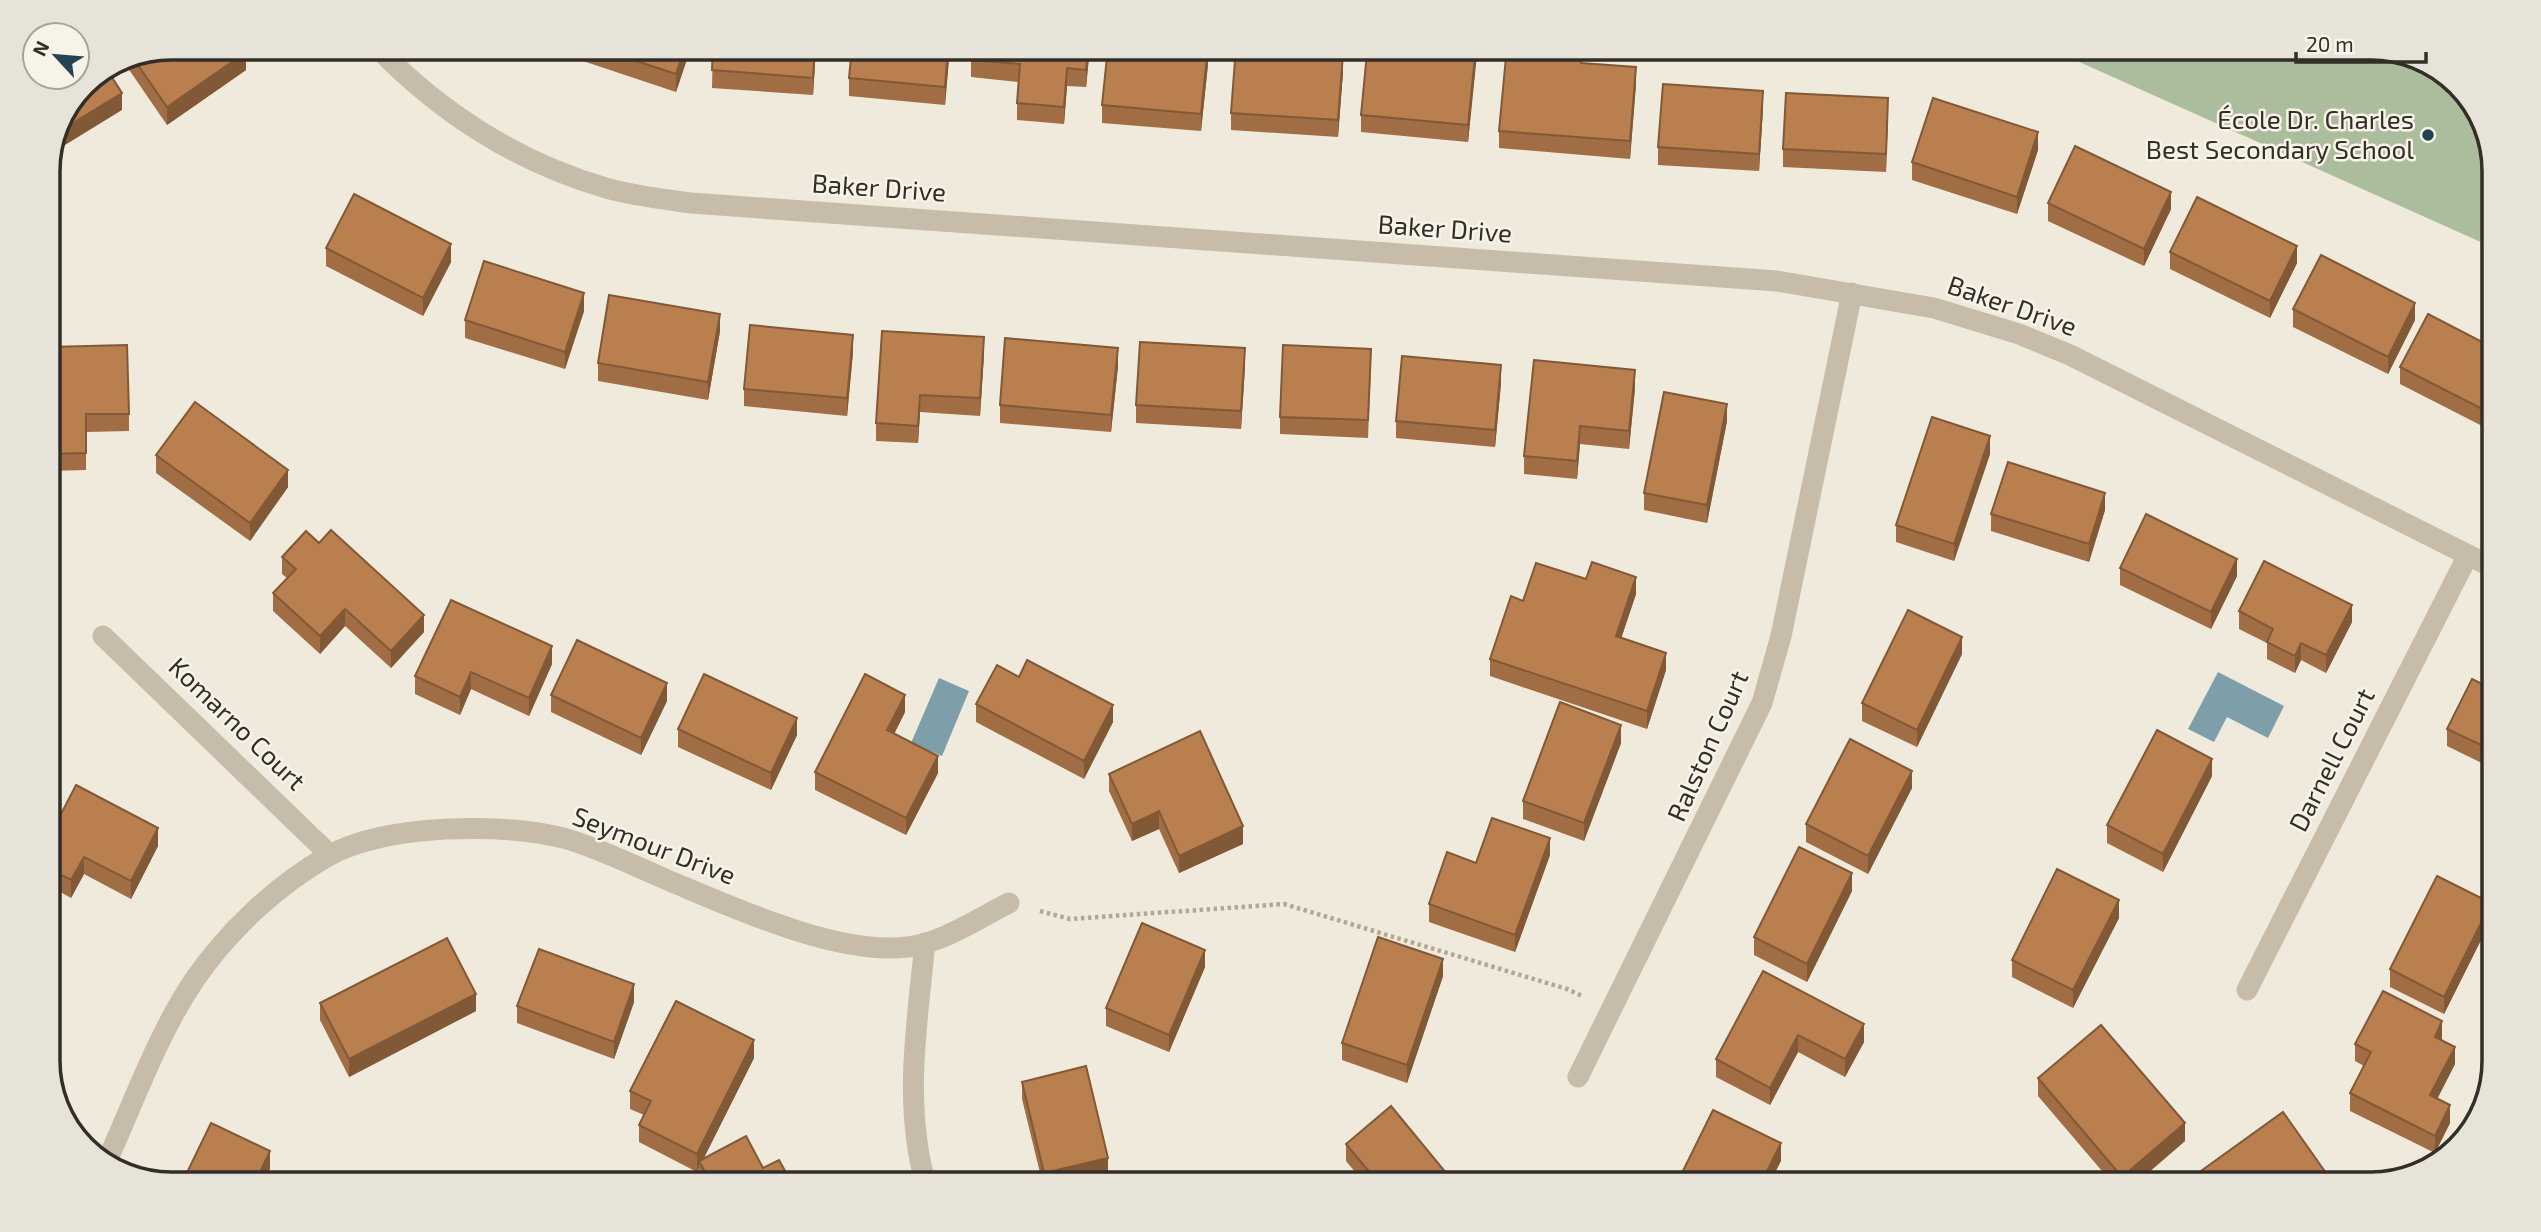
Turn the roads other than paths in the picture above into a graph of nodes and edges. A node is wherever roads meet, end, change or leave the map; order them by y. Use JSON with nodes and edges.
{"nodes":[{"id":1,"x":390,"y":59,"type":"edge"},
{"id":2,"x":1852,"y":293,"type":"junction"},
{"id":3,"x":2468,"y":555,"type":"junction"},
{"id":4,"x":2481,"y":562,"type":"edge"},
{"id":5,"x":103,"y":636,"type":"dead end"},
{"id":6,"x":330,"y":855,"type":"junction"},
{"id":7,"x":1009,"y":903,"type":"road end"},
{"id":8,"x":925,"y":943,"type":"junction"},
{"id":9,"x":2247,"y":990,"type":"dead end"},
{"id":10,"x":1578,"y":1077,"type":"dead end"},
{"id":11,"x":110,"y":1154,"type":"edge"},
{"id":12,"x":923,"y":1172,"type":"edge"}],
"edges":[{"from":1,"to":2,"type":"street","name":"Baker Drive"},
{"from":2,"to":3,"type":"street","name":"Baker Drive"},
{"from":2,"to":10,"type":"street","name":"Ralston Court"},
{"from":3,"to":4,"type":"street","name":"Baker Drive"},
{"from":3,"to":9,"type":"street","name":"Darnell Court"},
{"from":5,"to":6,"type":"street","name":"Komarno Court"},
{"from":6,"to":8,"type":"street","name":"Seymour Drive"},
{"from":6,"to":11,"type":"street","name":"Seymour Drive"},
{"from":7,"to":8,"type":"street","name":"Seymour Drive"},
{"from":8,"to":12,"type":"street"}]}
